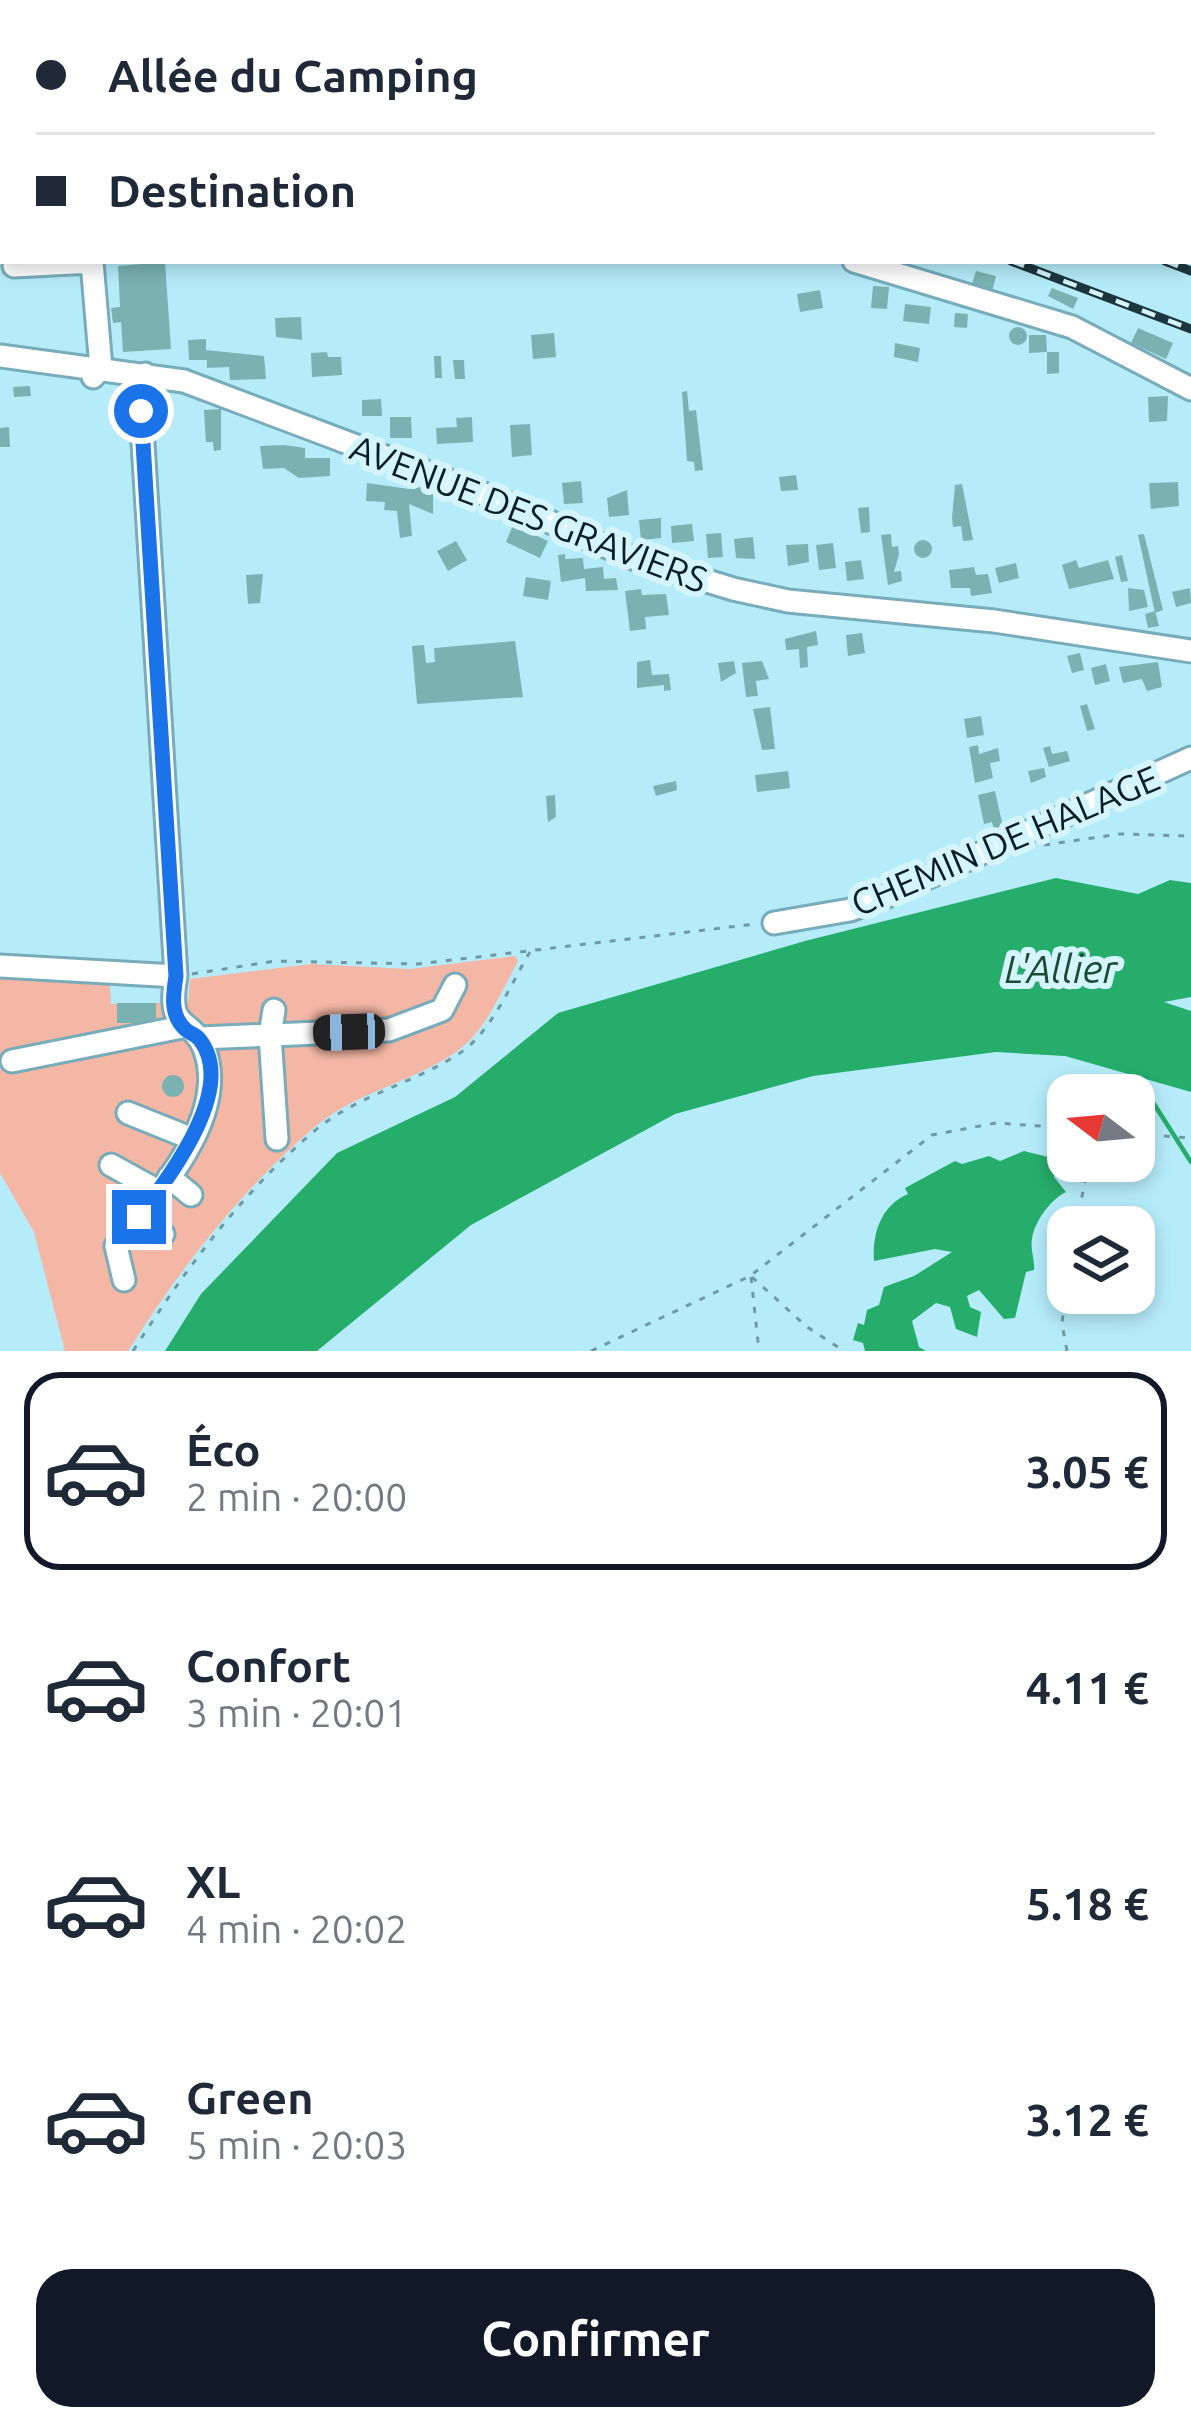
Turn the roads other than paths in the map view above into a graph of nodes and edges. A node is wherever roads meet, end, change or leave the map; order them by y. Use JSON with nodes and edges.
{"nodes":[{"id":1,"x":53,"y":264,"type":"edge"},
{"id":2,"x":92,"y":264,"type":"edge"},
{"id":3,"x":864,"y":264,"type":"edge"},
{"id":4,"x":14,"y":266,"type":"dead end"},
{"id":5,"x":0,"y":360,"type":"edge"},
{"id":6,"x":97,"y":373,"type":"junction"},
{"id":7,"x":144,"y":379,"type":"junction"},
{"id":8,"x":1191,"y":389,"type":"edge"},
{"id":9,"x":1191,"y":651,"type":"edge"},
{"id":10,"x":1191,"y":758,"type":"edge"},
{"id":11,"x":774,"y":923,"type":"road end"},
{"id":12,"x":0,"y":966,"type":"edge"},
{"id":13,"x":176,"y":976,"type":"junction"},
{"id":14,"x":455,"y":985,"type":"dead end"},
{"id":15,"x":274,"y":1010,"type":"dead end"},
{"id":16,"x":191,"y":1033,"type":"junction"},
{"id":17,"x":270,"y":1035,"type":"junction"},
{"id":18,"x":12,"y":1061,"type":"dead end"},
{"id":19,"x":128,"y":1113,"type":"dead end"},
{"id":20,"x":190,"y":1138,"type":"junction"},
{"id":21,"x":278,"y":1139,"type":"dead end"},
{"id":22,"x":111,"y":1165,"type":"dead end"},
{"id":23,"x":164,"y":1184,"type":"junction"},
{"id":24,"x":191,"y":1195,"type":"dead end"},
{"id":25,"x":139,"y":1217,"type":"junction"},
{"id":26,"x":164,"y":1234,"type":"dead end"},
{"id":27,"x":124,"y":1280,"type":"dead end"}],
"edges":[{"from":1,"to":4,"type":"street"},
{"from":2,"to":6,"type":"street"},
{"from":3,"to":8,"type":"street"},
{"from":5,"to":6,"type":"street","name":"AVENUE DES GRAVIERS"},
{"from":6,"to":7,"type":"street","name":"AVENUE DES GRAVIERS"},
{"from":7,"to":9,"type":"street","name":"AVENUE DES GRAVIERS"},
{"from":7,"to":13,"type":"street"},
{"from":10,"to":11,"type":"street","name":"CHEMIN DE HALAGE"},
{"from":12,"to":13,"type":"street"},
{"from":13,"to":16,"type":"street"},
{"from":14,"to":17,"type":"street"},
{"from":15,"to":17,"type":"street"},
{"from":16,"to":17,"type":"street"},
{"from":16,"to":18,"type":"street"},
{"from":16,"to":20,"type":"street"},
{"from":17,"to":21,"type":"street"},
{"from":19,"to":20,"type":"street"},
{"from":20,"to":23,"type":"street"},
{"from":22,"to":23,"type":"street"},
{"from":23,"to":24,"type":"street"},
{"from":23,"to":25,"type":"street"},
{"from":25,"to":26,"type":"street"},
{"from":25,"to":27,"type":"street"}]}
